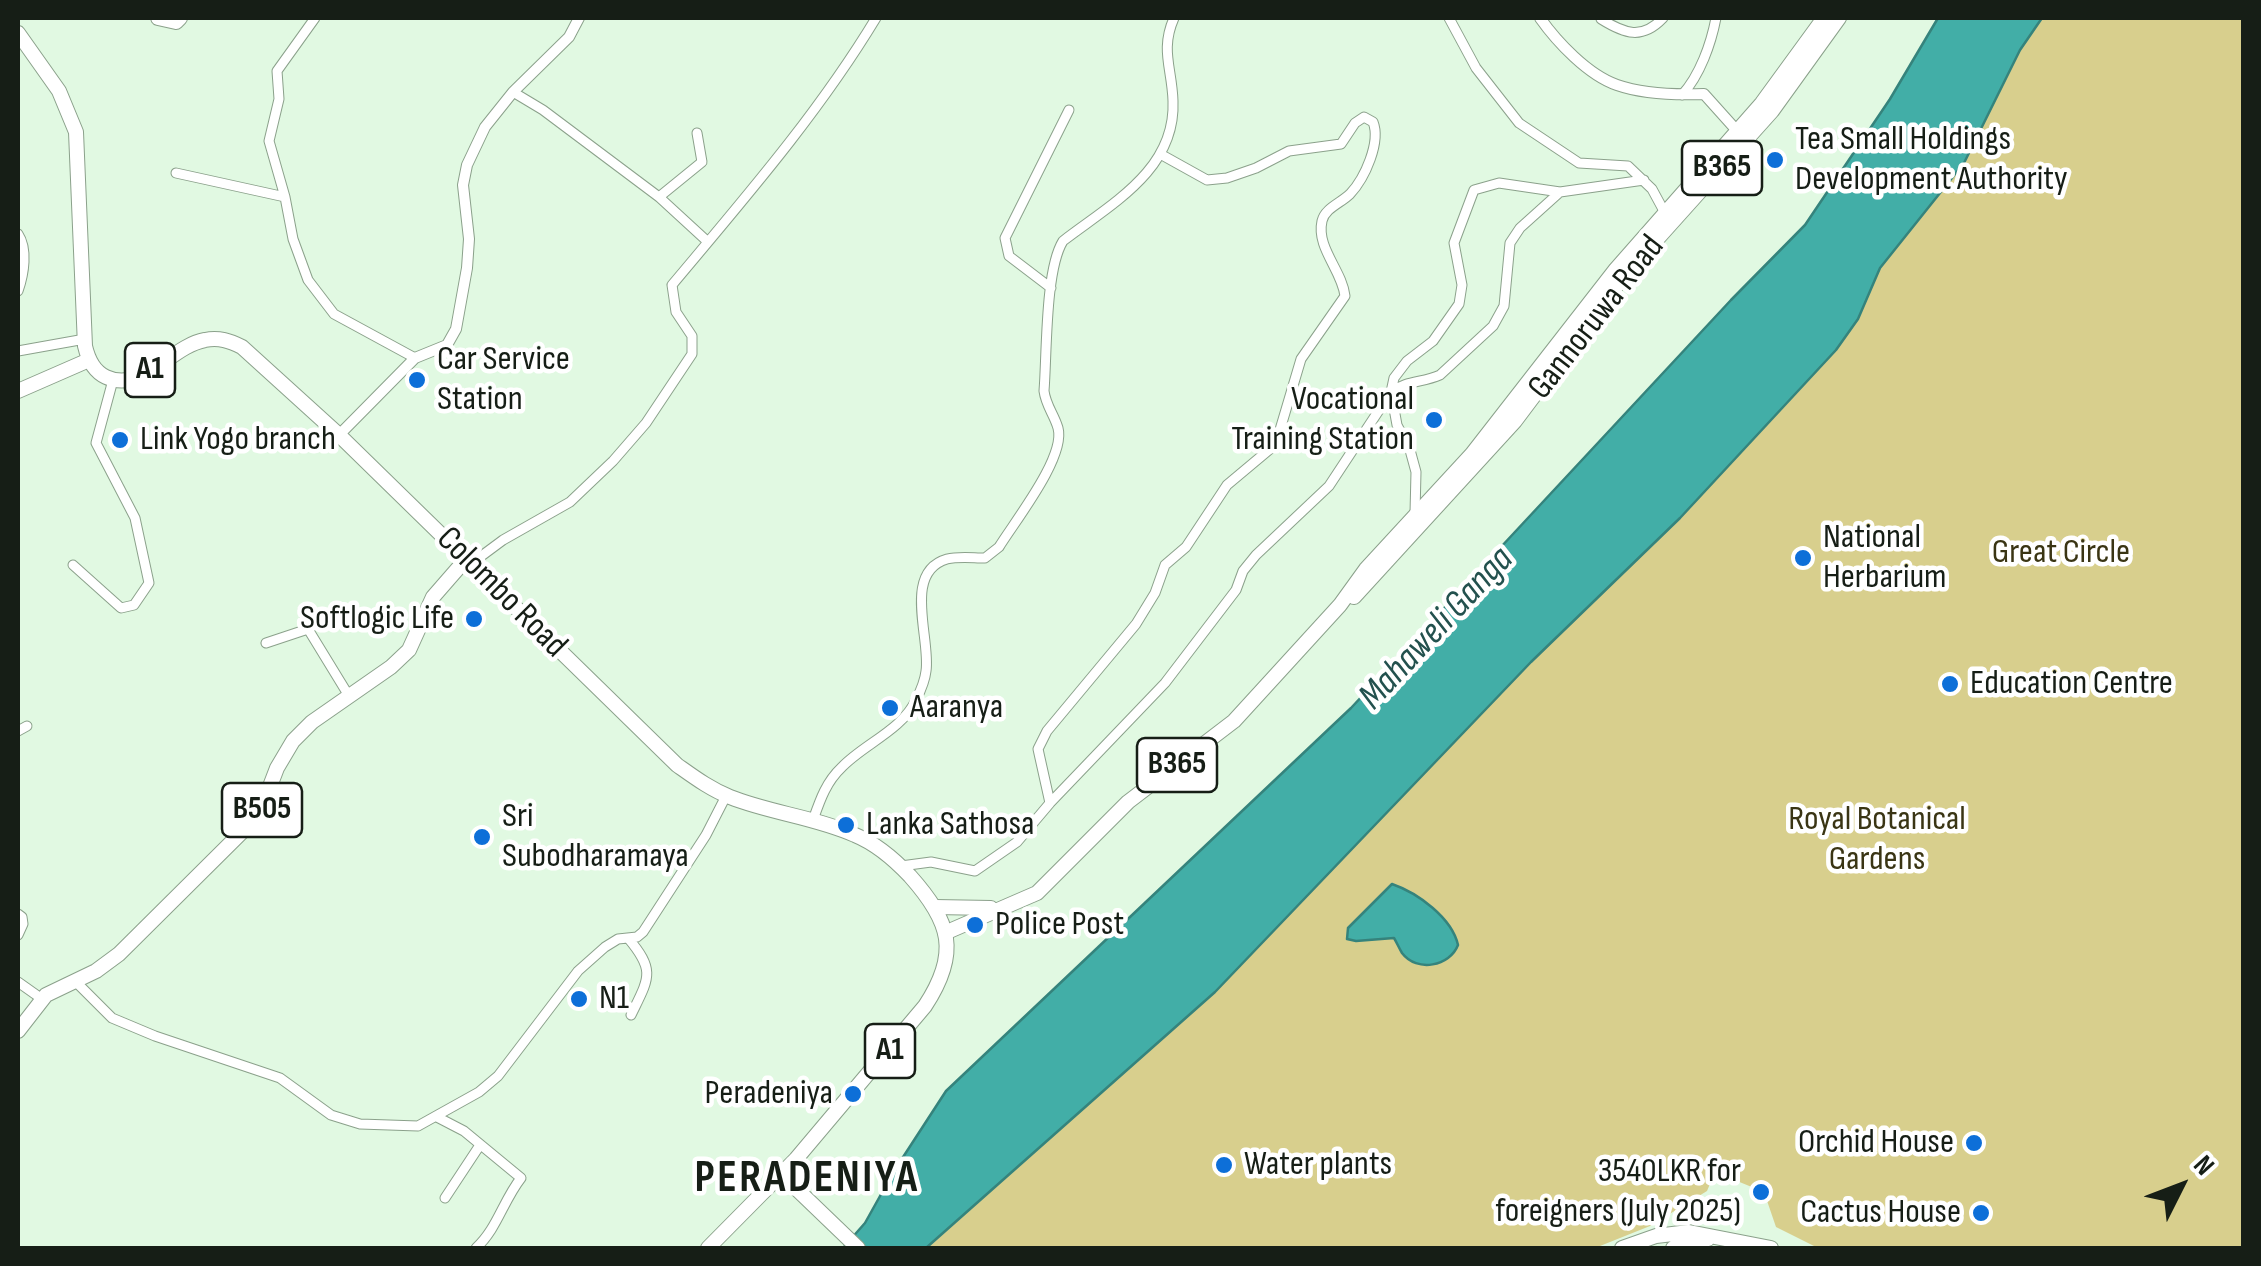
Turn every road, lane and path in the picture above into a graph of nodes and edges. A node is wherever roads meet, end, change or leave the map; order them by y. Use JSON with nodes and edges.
{"nodes":[{"id":1,"x":158,"y":18,"type":"edge"},
{"id":2,"x":180,"y":18,"type":"edge"},
{"id":3,"x":315,"y":18,"type":"edge"},
{"id":4,"x":576,"y":18,"type":"edge"},
{"id":5,"x":876,"y":18,"type":"edge"},
{"id":6,"x":1174,"y":18,"type":"edge"},
{"id":7,"x":1449,"y":18,"type":"edge"},
{"id":8,"x":1540,"y":18,"type":"edge"},
{"id":9,"x":1663,"y":18,"type":"edge"},
{"id":10,"x":1716,"y":18,"type":"edge"},
{"id":11,"x":1824,"y":18,"type":"edge"},
{"id":12,"x":1839,"y":18,"type":"edge"},
{"id":13,"x":1601,"y":19,"type":"edge"},
{"id":14,"x":18,"y":33,"type":"edge"},
{"id":15,"x":513,"y":92,"type":"junction"},
{"id":16,"x":1682,"y":95,"type":"junction"},
{"id":17,"x":1068,"y":110,"type":"dead end"},
{"id":18,"x":697,"y":133,"type":"dead end"},
{"id":19,"x":1742,"y":137,"type":"junction"},
{"id":20,"x":1162,"y":156,"type":"junction"},
{"id":21,"x":176,"y":173,"type":"dead end"},
{"id":22,"x":1644,"y":180,"type":"junction"},
{"id":23,"x":1560,"y":192,"type":"junction"},
{"id":24,"x":285,"y":197,"type":"junction"},
{"id":25,"x":659,"y":197,"type":"junction"},
{"id":26,"x":1666,"y":213,"type":"junction"},
{"id":27,"x":18,"y":234,"type":"edge"},
{"id":28,"x":708,"y":242,"type":"junction"},
{"id":29,"x":1051,"y":288,"type":"junction"},
{"id":30,"x":18,"y":290,"type":"edge"},
{"id":31,"x":1593,"y":308,"type":"junction"},
{"id":32,"x":85,"y":339,"type":"junction"},
{"id":33,"x":18,"y":350,"type":"edge"},
{"id":34,"x":415,"y":358,"type":"junction"},
{"id":35,"x":89,"y":360,"type":"junction"},
{"id":36,"x":113,"y":380,"type":"junction"},
{"id":37,"x":18,"y":390,"type":"edge"},
{"id":38,"x":1391,"y":392,"type":"junction"},
{"id":39,"x":340,"y":434,"type":"junction"},
{"id":40,"x":1415,"y":516,"type":"junction"},
{"id":41,"x":470,"y":560,"type":"junction"},
{"id":42,"x":73,"y":566,"type":"dead end"},
{"id":43,"x":1340,"y":605,"type":"junction"},
{"id":44,"x":303,"y":610,"type":"dead end"},
{"id":45,"x":308,"y":628,"type":"junction"},
{"id":46,"x":266,"y":644,"type":"dead end"},
{"id":47,"x":349,"y":696,"type":"junction"},
{"id":48,"x":726,"y":796,"type":"junction"},
{"id":49,"x":1050,"y":803,"type":"junction"},
{"id":50,"x":813,"y":820,"type":"junction"},
{"id":51,"x":900,"y":866,"type":"junction"},
{"id":52,"x":935,"y":907,"type":"junction"},
{"id":53,"x":1002,"y":908,"type":"junction"},
{"id":54,"x":18,"y":914,"type":"edge"},
{"id":55,"x":947,"y":932,"type":"junction"},
{"id":56,"x":18,"y":936,"type":"edge"},
{"id":57,"x":628,"y":938,"type":"junction"},
{"id":58,"x":75,"y":981,"type":"junction"},
{"id":59,"x":18,"y":982,"type":"edge"},
{"id":60,"x":42,"y":1000,"type":"junction"},
{"id":61,"x":631,"y":1015,"type":"dead end"},
{"id":62,"x":18,"y":1032,"type":"edge"},
{"id":63,"x":437,"y":1117,"type":"junction"},
{"id":64,"x":480,"y":1145,"type":"junction"},
{"id":65,"x":782,"y":1174,"type":"junction"},
{"id":66,"x":445,"y":1198,"type":"dead end"},
{"id":67,"x":1708,"y":1238,"type":"junction"},
{"id":68,"x":476,"y":1248,"type":"edge"},
{"id":69,"x":708,"y":1248,"type":"edge"},
{"id":70,"x":858,"y":1248,"type":"edge"},
{"id":71,"x":1622,"y":1248,"type":"edge"},
{"id":72,"x":1673,"y":1248,"type":"edge"},
{"id":73,"x":1770,"y":1248,"type":"edge"}],
"edges":[{"from":1,"to":2,"type":"main road"},
{"from":3,"to":24,"type":"street"},
{"from":4,"to":15,"type":"street"},
{"from":5,"to":28,"type":"street"},
{"from":6,"to":20,"type":"street"},
{"from":7,"to":22,"type":"street"},
{"from":8,"to":16,"type":"street"},
{"from":9,"to":13,"type":"street"},
{"from":10,"to":16,"type":"street"},
{"from":11,"to":19,"type":"main road","name":"Gannoruwa Road","number":"B365"},
{"from":12,"to":19,"type":"main road","name":"Gannoruwa Road","number":"B365"},
{"from":14,"to":32,"type":"main road","number":"A1"},
{"from":15,"to":25,"type":"street"},
{"from":15,"to":34,"type":"street"},
{"from":16,"to":19,"type":"street"},
{"from":17,"to":29,"type":"street"},
{"from":18,"to":25,"type":"street"},
{"from":19,"to":26,"type":"main road","name":"Gannoruwa Road","number":"B365"},
{"from":19,"to":31,"type":"main road","name":"Gannoruwa Road","number":"B365"},
{"from":20,"to":29,"type":"street"},
{"from":20,"to":49,"type":"street"},
{"from":21,"to":24,"type":"street"},
{"from":22,"to":23,"type":"street"},
{"from":22,"to":26,"type":"street"},
{"from":23,"to":38,"type":"street"},
{"from":23,"to":38,"type":"street"},
{"from":24,"to":34,"type":"street"},
{"from":25,"to":28,"type":"street"},
{"from":26,"to":31,"type":"main road","name":"Gannoruwa Road","number":"B365"},
{"from":27,"to":30,"type":"street"},
{"from":28,"to":41,"type":"street"},
{"from":29,"to":50,"type":"street"},
{"from":31,"to":40,"type":"main road","name":"Gannoruwa Road","number":"B365"},
{"from":31,"to":43,"type":"main road","name":"Gannoruwa Road","number":"B365"},
{"from":32,"to":33,"type":"street"},
{"from":32,"to":35,"type":"main road","number":"A1"},
{"from":34,"to":39,"type":"street"},
{"from":35,"to":36,"type":"main road","number":"A1"},
{"from":35,"to":37,"type":"main road"},
{"from":36,"to":39,"type":"main road","name":"Colombo Road","number":"A1"},
{"from":36,"to":42,"type":"street"},
{"from":38,"to":40,"type":"street"},
{"from":38,"to":49,"type":"street"},
{"from":39,"to":41,"type":"main road","name":"Colombo Road","number":"A1"},
{"from":40,"to":43,"type":"main road","name":"Gannoruwa Road","number":"B365"},
{"from":41,"to":47,"type":"main road","number":"B505"},
{"from":41,"to":48,"type":"main road","name":"Colombo Road","number":"A1"},
{"from":43,"to":53,"type":"main road","name":"Gannoruwa Road","number":"B365"},
{"from":44,"to":45,"type":"street"},
{"from":45,"to":46,"type":"street"},
{"from":45,"to":47,"type":"street"},
{"from":47,"to":58,"type":"main road","number":"B505"},
{"from":48,"to":50,"type":"main road","name":"Colombo Road","number":"A1"},
{"from":48,"to":57,"type":"street"},
{"from":49,"to":51,"type":"street"},
{"from":50,"to":51,"type":"main road","name":"Colombo Road","number":"A1"},
{"from":51,"to":52,"type":"main road","name":"Colombo Road","number":"A1"},
{"from":52,"to":53,"type":"main road"},
{"from":52,"to":55,"type":"main road","name":"Colombo Road","number":"A1"},
{"from":53,"to":55,"type":"main road","name":"Gannoruwa Road","number":"B365"},
{"from":54,"to":56,"type":"street"},
{"from":55,"to":65,"type":"main road","number":"A1"},
{"from":57,"to":61,"type":"street"},
{"from":57,"to":63,"type":"street"},
{"from":58,"to":60,"type":"main road","number":"B505"},
{"from":58,"to":63,"type":"street"},
{"from":59,"to":60,"type":"street"},
{"from":60,"to":62,"type":"main road","number":"B505"},
{"from":63,"to":64,"type":"street"},
{"from":64,"to":66,"type":"street"},
{"from":64,"to":68,"type":"street"},
{"from":65,"to":69,"type":"main road"},
{"from":65,"to":70,"type":"main road"},
{"from":67,"to":71,"type":"main road"},
{"from":67,"to":72,"type":"main road"},
{"from":67,"to":73,"type":"main road"}]}
